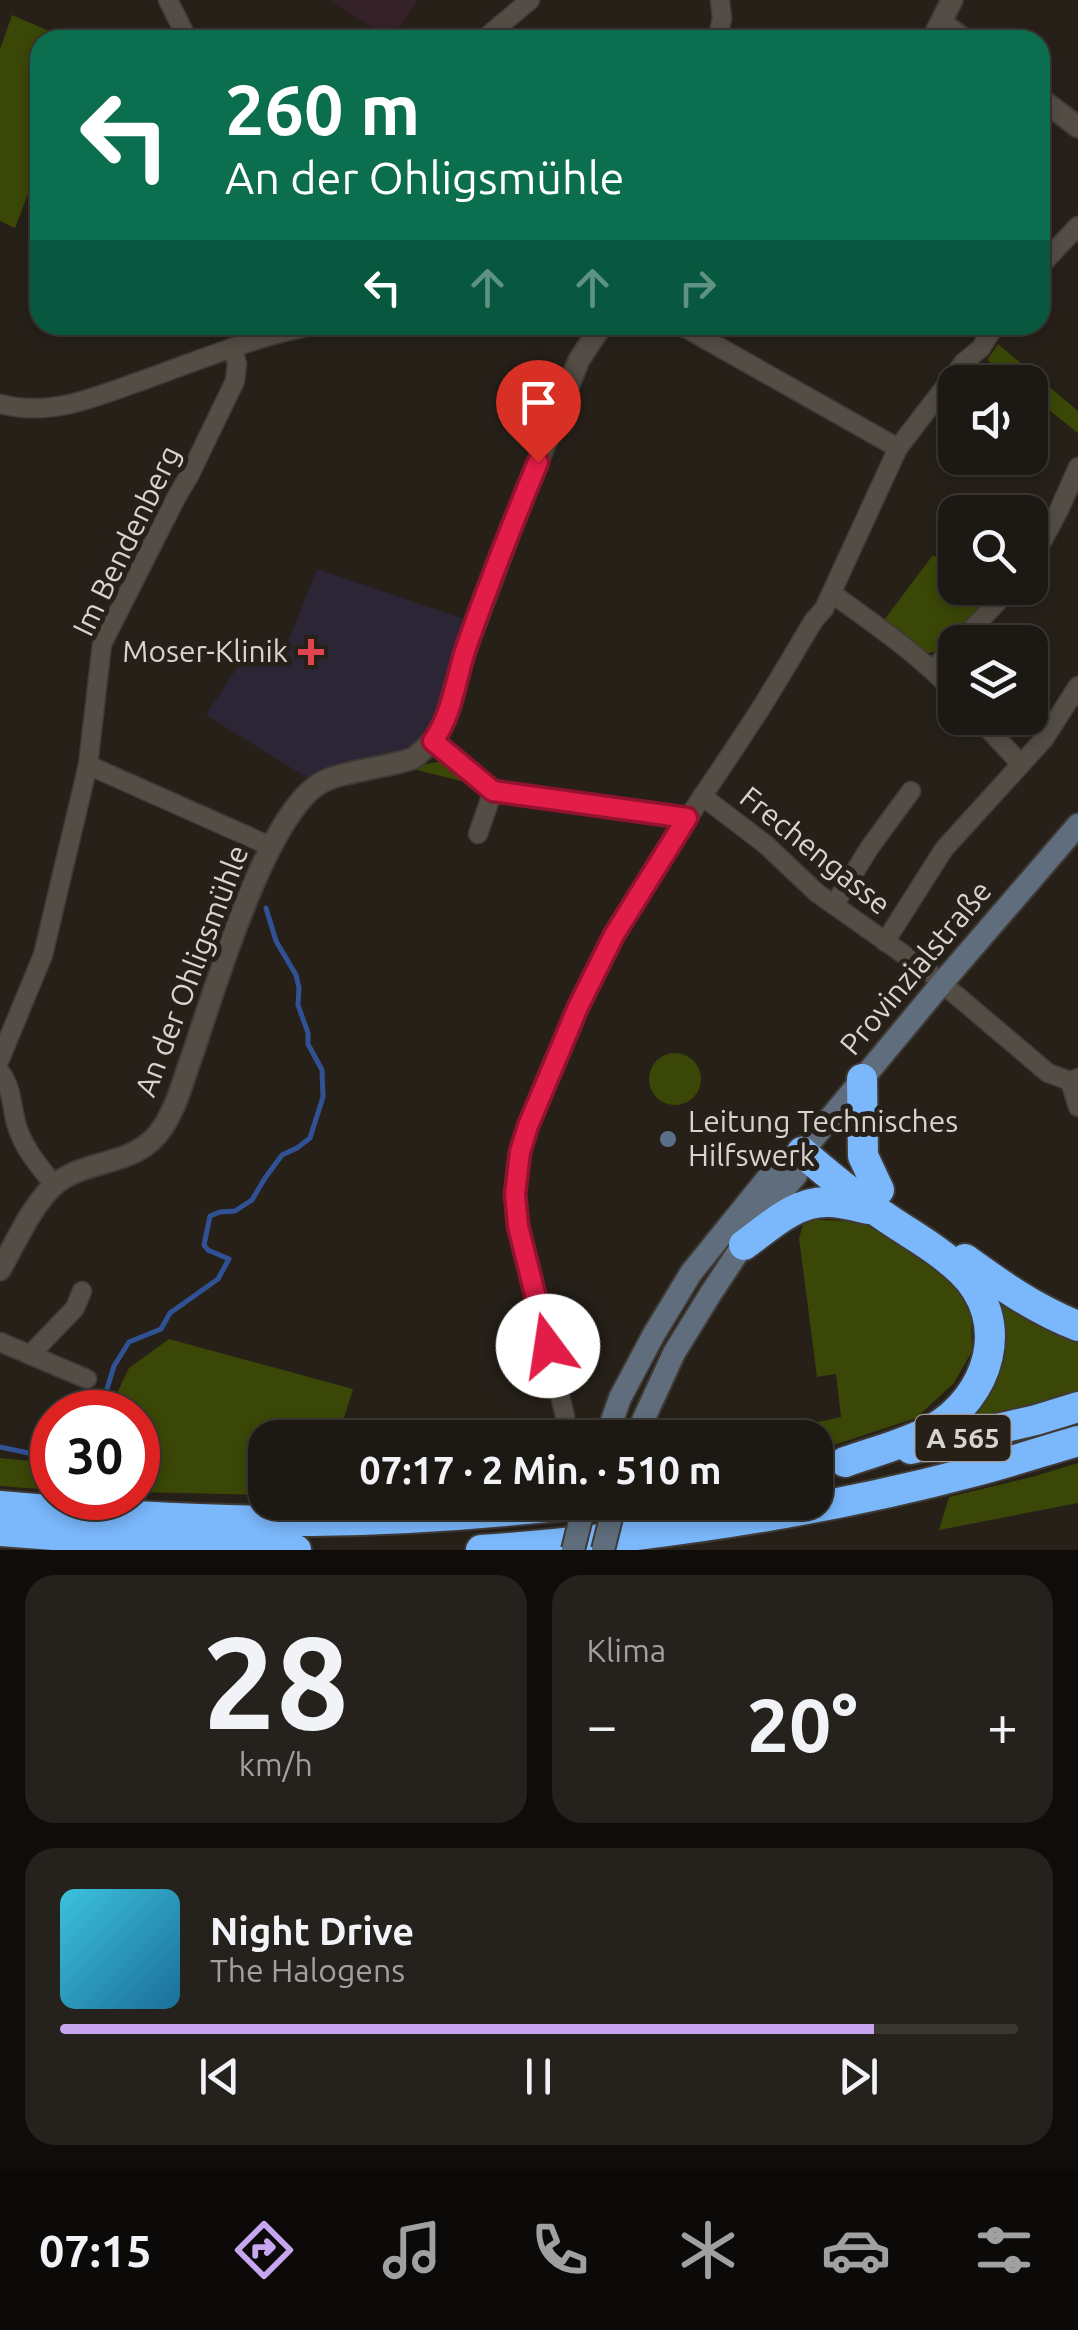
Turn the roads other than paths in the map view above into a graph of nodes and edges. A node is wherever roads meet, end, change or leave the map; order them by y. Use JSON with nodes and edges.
{"nodes":[{"id":1,"x":168,"y":0,"type":"edge"},
{"id":2,"x":530,"y":0,"type":"edge"},
{"id":3,"x":720,"y":0,"type":"edge"},
{"id":4,"x":952,"y":0,"type":"edge"},
{"id":5,"x":183,"y":30,"type":"edge"},
{"id":6,"x":496,"y":30,"type":"edge"},
{"id":7,"x":719,"y":30,"type":"edge"},
{"id":8,"x":937,"y":30,"type":"edge"},
{"id":9,"x":1050,"y":106,"type":"edge"},
{"id":10,"x":1078,"y":127,"type":"edge"},
{"id":11,"x":1078,"y":226,"type":"edge"},
{"id":12,"x":1050,"y":255,"type":"edge"},
{"id":13,"x":254,"y":335,"type":"edge"},
{"id":14,"x":595,"y":335,"type":"edge"},
{"id":15,"x":698,"y":335,"type":"edge"},
{"id":16,"x":988,"y":335,"type":"edge"},
{"id":17,"x":232,"y":348,"type":"junction"},
{"id":18,"x":0,"y":404,"type":"edge"},
{"id":19,"x":898,"y":448,"type":"junction"},
{"id":20,"x":1078,"y":467,"type":"edge"},
{"id":21,"x":1048,"y":533,"type":"edge"},
{"id":22,"x":832,"y":594,"type":"junction"},
{"id":23,"x":995,"y":605,"type":"edge"},
{"id":24,"x":975,"y":625,"type":"edge"},
{"id":25,"x":938,"y":664,"type":"edge"},
{"id":26,"x":932,"y":670,"type":"junction"},
{"id":27,"x":938,"y":676,"type":"edge"},
{"id":28,"x":1078,"y":686,"type":"edge"},
{"id":29,"x":994,"y":735,"type":"edge"},
{"id":30,"x":433,"y":741,"type":"junction"},
{"id":31,"x":1021,"y":764,"type":"junction"},
{"id":32,"x":88,"y":765,"type":"junction"},
{"id":33,"x":493,"y":791,"type":"junction"},
{"id":34,"x":911,"y":792,"type":"dead end"},
{"id":35,"x":702,"y":796,"type":"junction"},
{"id":36,"x":687,"y":818,"type":"junction"},
{"id":37,"x":1078,"y":825,"type":"edge"},
{"id":38,"x":478,"y":834,"type":"dead end"},
{"id":39,"x":272,"y":847,"type":"junction"},
{"id":40,"x":834,"y":906,"type":"junction"},
{"id":41,"x":885,"y":942,"type":"junction"},
{"id":42,"x":942,"y":983,"type":"junction"},
{"id":43,"x":0,"y":1059,"type":"edge"},
{"id":44,"x":0,"y":1072,"type":"edge"},
{"id":45,"x":862,"y":1079,"type":"junction"},
{"id":46,"x":1074,"y":1080,"type":"edge"},
{"id":47,"x":1078,"y":1107,"type":"edge"},
{"id":48,"x":807,"y":1146,"type":"junction"},
{"id":49,"x":54,"y":1185,"type":"junction"},
{"id":50,"x":876,"y":1200,"type":"junction"},
{"id":51,"x":744,"y":1245,"type":"junction"},
{"id":52,"x":0,"y":1270,"type":"edge"},
{"id":53,"x":82,"y":1291,"type":"dead end"},
{"id":54,"x":1078,"y":1326,"type":"edge"},
{"id":55,"x":0,"y":1342,"type":"edge"},
{"id":56,"x":30,"y":1355,"type":"junction"},
{"id":57,"x":88,"y":1379,"type":"dead end"},
{"id":58,"x":1078,"y":1407,"type":"edge"},
{"id":59,"x":565,"y":1416,"type":"dead end"},
{"id":60,"x":612,"y":1420,"type":"edge"},
{"id":61,"x":643,"y":1420,"type":"edge"},
{"id":62,"x":1078,"y":1441,"type":"edge"},
{"id":63,"x":833,"y":1464,"type":"edge"},
{"id":64,"x":833,"y":1464,"type":"edge"},
{"id":65,"x":0,"y":1506,"type":"edge"},
{"id":66,"x":248,"y":1520,"type":"edge"},
{"id":67,"x":262,"y":1520,"type":"edge"},
{"id":68,"x":335,"y":1520,"type":"edge"},
{"id":69,"x":583,"y":1520,"type":"edge"},
{"id":70,"x":610,"y":1520,"type":"edge"},
{"id":71,"x":0,"y":1531,"type":"edge"},
{"id":72,"x":33,"y":1534,"type":"junction"},
{"id":73,"x":88,"y":1550,"type":"edge"},
{"id":74,"x":296,"y":1550,"type":"edge"},
{"id":75,"x":481,"y":1550,"type":"edge"},
{"id":76,"x":573,"y":1550,"type":"edge"},
{"id":77,"x":603,"y":1550,"type":"edge"}],
"edges":[{"from":1,"to":5,"type":"street"},
{"from":2,"to":6,"type":"street"},
{"from":3,"to":7,"type":"street"},
{"from":4,"to":8,"type":"street"},
{"from":9,"to":10,"type":"street"},
{"from":11,"to":12,"type":"street"},
{"from":13,"to":17,"type":"street"},
{"from":14,"to":30,"type":"street"},
{"from":15,"to":19,"type":"street"},
{"from":16,"to":19,"type":"street"},
{"from":17,"to":18,"type":"street"},
{"from":17,"to":32,"type":"street","name":"Im Bendenberg"},
{"from":19,"to":22,"type":"street"},
{"from":20,"to":21,"type":"street"},
{"from":22,"to":26,"type":"street"},
{"from":22,"to":35,"type":"street"},
{"from":23,"to":24,"type":"street"},
{"from":25,"to":26,"type":"street"},
{"from":26,"to":27,"type":"street"},
{"from":28,"to":31,"type":"street"},
{"from":29,"to":31,"type":"street"},
{"from":30,"to":33,"type":"street"},
{"from":30,"to":39,"type":"street","name":"An der Ohligsmühle"},
{"from":31,"to":41,"type":"street"},
{"from":32,"to":39,"type":"street"},
{"from":32,"to":43,"type":"street","name":"Im Bendenberg"},
{"from":33,"to":36,"type":"street"},
{"from":33,"to":38,"type":"street"},
{"from":34,"to":40,"type":"street"},
{"from":35,"to":36,"type":"street"},
{"from":35,"to":40,"type":"street","name":"Frechengasse"},
{"from":36,"to":59,"type":"street"},
{"from":37,"to":42,"type":"main road","name":"Provinzialstraße"},
{"from":39,"to":49,"type":"street","name":"An der Ohligsmühle"},
{"from":40,"to":41,"type":"street","name":"Frechengasse"},
{"from":41,"to":42,"type":"street","name":"Frechengasse"},
{"from":42,"to":45,"type":"main road","name":"Provinzialstraße"},
{"from":42,"to":46,"type":"street","name":"Frechengasse"},
{"from":44,"to":49,"type":"street"},
{"from":45,"to":48,"type":"main road","name":"Provinzialstraße"},
{"from":45,"to":50,"type":"highway"},
{"from":46,"to":47,"type":"street"},
{"from":48,"to":50,"type":"highway"},
{"from":48,"to":51,"type":"main road","name":"Provinzialstraße"},
{"from":48,"to":60,"type":"main road","name":"Provinzialstraße"},
{"from":49,"to":52,"type":"street"},
{"from":50,"to":51,"type":"highway"},
{"from":50,"to":54,"type":"highway"},
{"from":50,"to":63,"type":"highway"},
{"from":51,"to":61,"type":"main road","name":"Provinzialstraße"},
{"from":53,"to":56,"type":"street"},
{"from":55,"to":56,"type":"street"},
{"from":56,"to":57,"type":"street"},
{"from":58,"to":64,"type":"highway","number":"A 565"},
{"from":62,"to":75,"type":"highway","number":"A 565"},
{"from":65,"to":66,"type":"highway"},
{"from":67,"to":68,"type":"highway"},
{"from":69,"to":76,"type":"main road","bridge":true},
{"from":70,"to":77,"type":"main road","bridge":true},
{"from":71,"to":72,"type":"highway"},
{"from":72,"to":73,"type":"highway"},
{"from":72,"to":74,"type":"highway"}]}
